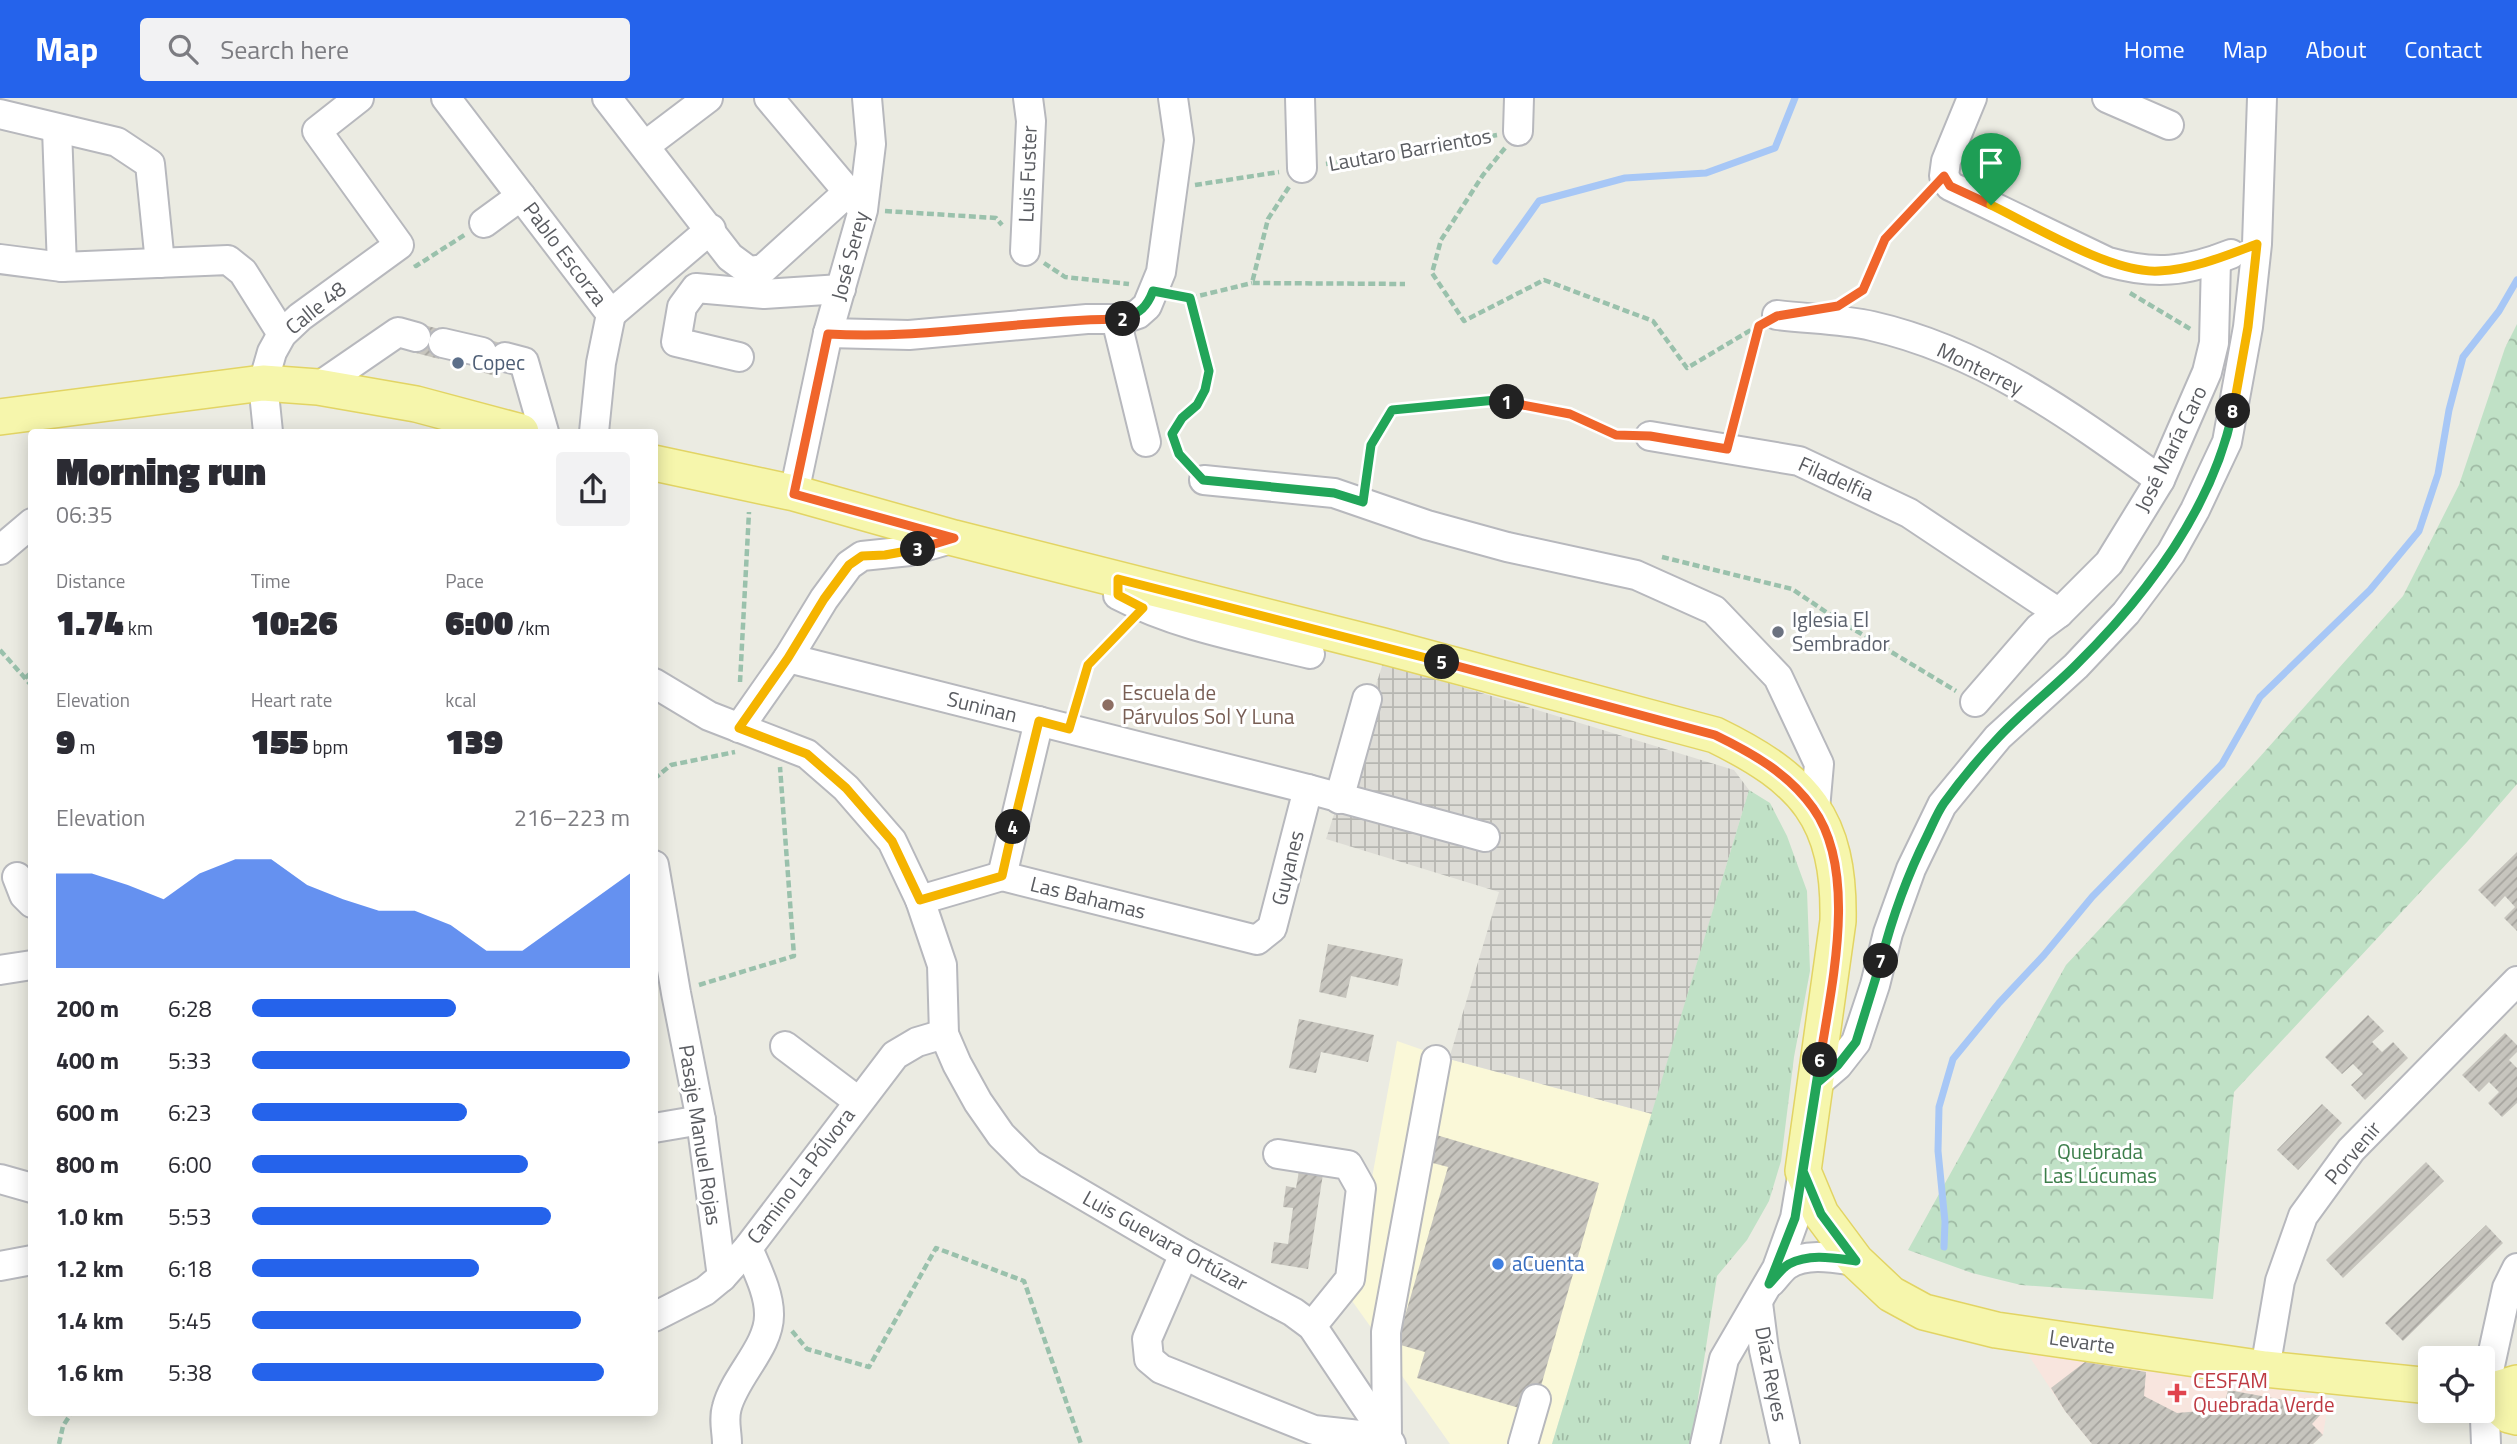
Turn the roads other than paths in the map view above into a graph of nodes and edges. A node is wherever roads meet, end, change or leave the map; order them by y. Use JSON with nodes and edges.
{"nodes":[{"id":1,"x":359,"y":98,"type":"edge"},
{"id":2,"x":446,"y":98,"type":"edge"},
{"id":3,"x":607,"y":98,"type":"edge"},
{"id":4,"x":708,"y":98,"type":"edge"},
{"id":5,"x":769,"y":98,"type":"edge"},
{"id":6,"x":867,"y":98,"type":"edge"},
{"id":7,"x":1028,"y":98,"type":"edge"},
{"id":8,"x":1174,"y":98,"type":"edge"},
{"id":9,"x":1300,"y":98,"type":"edge"},
{"id":10,"x":1519,"y":98,"type":"edge"},
{"id":11,"x":1972,"y":98,"type":"edge"},
{"id":12,"x":2107,"y":98,"type":"edge"},
{"id":13,"x":2262,"y":98,"type":"edge"},
{"id":14,"x":0,"y":114,"type":"edge"},
{"id":15,"x":2169,"y":125,"type":"dead end"},
{"id":16,"x":57,"y":130,"type":"junction"},
{"id":17,"x":1518,"y":131,"type":"road end"},
{"id":18,"x":646,"y":145,"type":"junction"},
{"id":19,"x":1302,"y":168,"type":"road end"},
{"id":20,"x":521,"y":196,"type":"junction"},
{"id":21,"x":856,"y":201,"type":"junction"},
{"id":22,"x":484,"y":223,"type":"road end"},
{"id":23,"x":710,"y":229,"type":"junction"},
{"id":24,"x":2257,"y":244,"type":"junction"},
{"id":25,"x":1025,"y":251,"type":"dead end"},
{"id":26,"x":0,"y":259,"type":"edge"},
{"id":27,"x":2216,"y":260,"type":"junction"},
{"id":28,"x":160,"y":263,"type":"junction"},
{"id":29,"x":62,"y":267,"type":"junction"},
{"id":30,"x":841,"y":289,"type":"junction"},
{"id":31,"x":611,"y":314,"type":"junction"},
{"id":32,"x":1116,"y":319,"type":"junction"},
{"id":33,"x":1768,"y":321,"type":"road end"},
{"id":34,"x":282,"y":334,"type":"junction"},
{"id":35,"x":828,"y":334,"type":"junction"},
{"id":36,"x":739,"y":357,"type":"dead end"},
{"id":37,"x":262,"y":383,"type":"junction"},
{"id":38,"x":318,"y":387,"type":"junction"},
{"id":39,"x":0,"y":417,"type":"edge"},
{"id":40,"x":268,"y":429,"type":"edge"},
{"id":41,"x":510,"y":429,"type":"edge"},
{"id":42,"x":543,"y":429,"type":"edge"},
{"id":43,"x":594,"y":429,"type":"edge"},
{"id":44,"x":1650,"y":436,"type":"road end"},
{"id":45,"x":1146,"y":442,"type":"dead end"},
{"id":46,"x":658,"y":464,"type":"edge"},
{"id":47,"x":1203,"y":480,"type":"road end"},
{"id":48,"x":2160,"y":480,"type":"junction"},
{"id":49,"x":794,"y":494,"type":"junction"},
{"id":50,"x":28,"y":526,"type":"edge"},
{"id":51,"x":954,"y":538,"type":"junction"},
{"id":52,"x":0,"y":550,"type":"edge"},
{"id":53,"x":1118,"y":579,"type":"junction"},
{"id":54,"x":2059,"y":613,"type":"junction"},
{"id":55,"x":1310,"y":654,"type":"dead end"},
{"id":56,"x":788,"y":658,"type":"junction"},
{"id":57,"x":658,"y":685,"type":"edge"},
{"id":58,"x":1367,"y":699,"type":"dead end"},
{"id":59,"x":1975,"y":702,"type":"road end"},
{"id":60,"x":1039,"y":721,"type":"junction"},
{"id":61,"x":739,"y":728,"type":"junction"},
{"id":62,"x":1308,"y":789,"type":"junction"},
{"id":63,"x":1339,"y":799,"type":"junction"},
{"id":64,"x":1815,"y":810,"type":"junction"},
{"id":65,"x":1485,"y":837,"type":"dead end"},
{"id":66,"x":7,"y":866,"type":"edge"},
{"id":67,"x":1002,"y":876,"type":"junction"},
{"id":68,"x":658,"y":888,"type":"edge"},
{"id":69,"x":28,"y":899,"type":"edge"},
{"id":70,"x":920,"y":900,"type":"junction"},
{"id":71,"x":1257,"y":940,"type":"joint"},
{"id":72,"x":28,"y":966,"type":"edge"},
{"id":73,"x":0,"y":970,"type":"edge"},
{"id":74,"x":2517,"y":981,"type":"edge"},
{"id":75,"x":944,"y":1034,"type":"junction"},
{"id":76,"x":785,"y":1046,"type":"dead end"},
{"id":77,"x":1436,"y":1060,"type":"dead end"},
{"id":78,"x":1817,"y":1083,"type":"junction"},
{"id":79,"x":858,"y":1101,"type":"junction"},
{"id":80,"x":701,"y":1119,"type":"junction"},
{"id":81,"x":658,"y":1127,"type":"edge"},
{"id":82,"x":1278,"y":1153,"type":"dead end"},
{"id":83,"x":1803,"y":1171,"type":"junction"},
{"id":84,"x":0,"y":1179,"type":"edge"},
{"id":85,"x":28,"y":1187,"type":"edge"},
{"id":86,"x":748,"y":1248,"type":"junction"},
{"id":87,"x":1184,"y":1254,"type":"junction"},
{"id":88,"x":28,"y":1261,"type":"edge"},
{"id":89,"x":1856,"y":1261,"type":"junction"},
{"id":90,"x":0,"y":1266,"type":"edge"},
{"id":91,"x":2517,"y":1268,"type":"edge"},
{"id":92,"x":722,"y":1277,"type":"junction"},
{"id":93,"x":1764,"y":1294,"type":"junction"},
{"id":94,"x":658,"y":1315,"type":"edge"},
{"id":95,"x":1312,"y":1326,"type":"junction"},
{"id":96,"x":2494,"y":1346,"type":"edge"},
{"id":97,"x":2265,"y":1369,"type":"junction"},
{"id":98,"x":2517,"y":1383,"type":"edge"},
{"id":99,"x":2418,"y":1385,"type":"edge"},
{"id":100,"x":2495,"y":1390,"type":"edge"},
{"id":101,"x":1536,"y":1399,"type":"dead end"},
{"id":102,"x":2495,"y":1403,"type":"edge"},
{"id":103,"x":2517,"y":1417,"type":"edge"},
{"id":104,"x":2485,"y":1423,"type":"edge"},
{"id":105,"x":1389,"y":1441,"type":"edge"},
{"id":106,"x":727,"y":1444,"type":"edge"},
{"id":107,"x":1523,"y":1444,"type":"edge"},
{"id":108,"x":1705,"y":1444,"type":"edge"},
{"id":109,"x":1785,"y":1444,"type":"edge"},
{"id":110,"x":2486,"y":1444,"type":"edge"}],
"edges":[{"from":1,"to":34,"type":"street","name":"Calle 48"},
{"from":2,"to":20,"type":"street","name":"Pablo Escorza"},
{"from":3,"to":18,"type":"street"},
{"from":4,"to":18,"type":"street"},
{"from":5,"to":21,"type":"street"},
{"from":6,"to":21,"type":"street","name":"José Serey"},
{"from":7,"to":25,"type":"street","name":"Luis Fuster"},
{"from":8,"to":32,"type":"street"},
{"from":9,"to":19,"type":"street"},
{"from":10,"to":17,"type":"street"},
{"from":11,"to":27,"type":"street"},
{"from":12,"to":15,"type":"street"},
{"from":13,"to":24,"type":"street","name":"José María Caro"},
{"from":14,"to":16,"type":"street"},
{"from":16,"to":28,"type":"street"},
{"from":16,"to":29,"type":"street"},
{"from":18,"to":23,"type":"street"},
{"from":20,"to":22,"type":"street"},
{"from":20,"to":31,"type":"street","name":"Pablo Escorza"},
{"from":21,"to":23,"type":"street"},
{"from":21,"to":30,"type":"street","name":"José Serey"},
{"from":23,"to":31,"type":"street"},
{"from":24,"to":27,"type":"street"},
{"from":24,"to":78,"type":"street","name":"José María Caro"},
{"from":26,"to":29,"type":"street"},
{"from":27,"to":48,"type":"street","name":"José María Caro"},
{"from":28,"to":29,"type":"street"},
{"from":28,"to":34,"type":"street"},
{"from":30,"to":35,"type":"street","name":"José Serey"},
{"from":30,"to":36,"type":"street"},
{"from":31,"to":43,"type":"street","name":"Pablo Escorza"},
{"from":32,"to":35,"type":"street"},
{"from":32,"to":45,"type":"street"},
{"from":33,"to":48,"type":"street","name":"Monterrey"},
{"from":34,"to":37,"type":"street","name":"Calle 48"},
{"from":35,"to":49,"type":"street","name":"José Serey"},
{"from":37,"to":38,"type":"main road"},
{"from":37,"to":39,"type":"main road"},
{"from":37,"to":40,"type":"street","name":"Calle 48"},
{"from":38,"to":41,"type":"main road"},
{"from":38,"to":42,"type":"street"},
{"from":44,"to":54,"type":"street","name":"Filadelfia"},
{"from":46,"to":49,"type":"main road"},
{"from":47,"to":64,"type":"street"},
{"from":48,"to":54,"type":"street","name":"José María Caro"},
{"from":49,"to":51,"type":"main road"},
{"from":50,"to":52,"type":"street"},
{"from":51,"to":53,"type":"main road"},
{"from":51,"to":56,"type":"street"},
{"from":53,"to":55,"type":"street"},
{"from":53,"to":64,"type":"main road"},
{"from":54,"to":59,"type":"street","name":"José María Caro"},
{"from":56,"to":60,"type":"street","name":"Suninan"},
{"from":56,"to":61,"type":"street"},
{"from":57,"to":61,"type":"street"},
{"from":58,"to":63,"type":"street"},
{"from":60,"to":62,"type":"street","name":"Suninan"},
{"from":60,"to":67,"type":"street"},
{"from":61,"to":70,"type":"street"},
{"from":62,"to":63,"type":"street","name":"Suninan"},
{"from":62,"to":71,"type":"street","name":"Guyanes"},
{"from":63,"to":65,"type":"street","name":"Suninan"},
{"from":64,"to":78,"type":"main road"},
{"from":66,"to":69,"type":"street"},
{"from":67,"to":70,"type":"street","name":"Las Bahamas"},
{"from":67,"to":71,"type":"street","name":"Las Bahamas"},
{"from":68,"to":80,"type":"street","name":"Pasaje Manuel Rojas"},
{"from":70,"to":75,"type":"street"},
{"from":72,"to":73,"type":"street"},
{"from":74,"to":97,"type":"street","name":"Porvenir"},
{"from":75,"to":79,"type":"street","name":"Camino La Pólvora"},
{"from":75,"to":87,"type":"street","name":"Luis Guevara Ortúzar"},
{"from":76,"to":79,"type":"street"},
{"from":77,"to":105,"type":"street"},
{"from":78,"to":83,"type":"main road"},
{"from":79,"to":86,"type":"street","name":"Camino La Pólvora"},
{"from":80,"to":81,"type":"street"},
{"from":80,"to":92,"type":"street","name":"Pasaje Manuel Rojas"},
{"from":82,"to":95,"type":"street"},
{"from":83,"to":89,"type":"main road","name":"Levarte"},
{"from":83,"to":93,"type":"street"},
{"from":84,"to":85,"type":"street"},
{"from":86,"to":92,"type":"street","name":"Camino La Pólvora"},
{"from":86,"to":106,"type":"street"},
{"from":87,"to":95,"type":"street","name":"Luis Guevara Ortúzar"},
{"from":87,"to":105,"type":"street"},
{"from":88,"to":90,"type":"street"},
{"from":89,"to":93,"type":"street"},
{"from":89,"to":97,"type":"main road","name":"Levarte"},
{"from":91,"to":96,"type":"street"},
{"from":92,"to":94,"type":"street","name":"Camino La Pólvora"},
{"from":93,"to":108,"type":"street"},
{"from":93,"to":109,"type":"street","name":"Díaz Reyes"},
{"from":95,"to":105,"type":"street","name":"Luis Guevara Ortúzar"},
{"from":97,"to":99,"type":"main road","name":"Levarte"},
{"from":98,"to":100,"type":"main road"},
{"from":101,"to":107,"type":"street"},
{"from":102,"to":103,"type":"main road"},
{"from":104,"to":110,"type":"street"}]}
